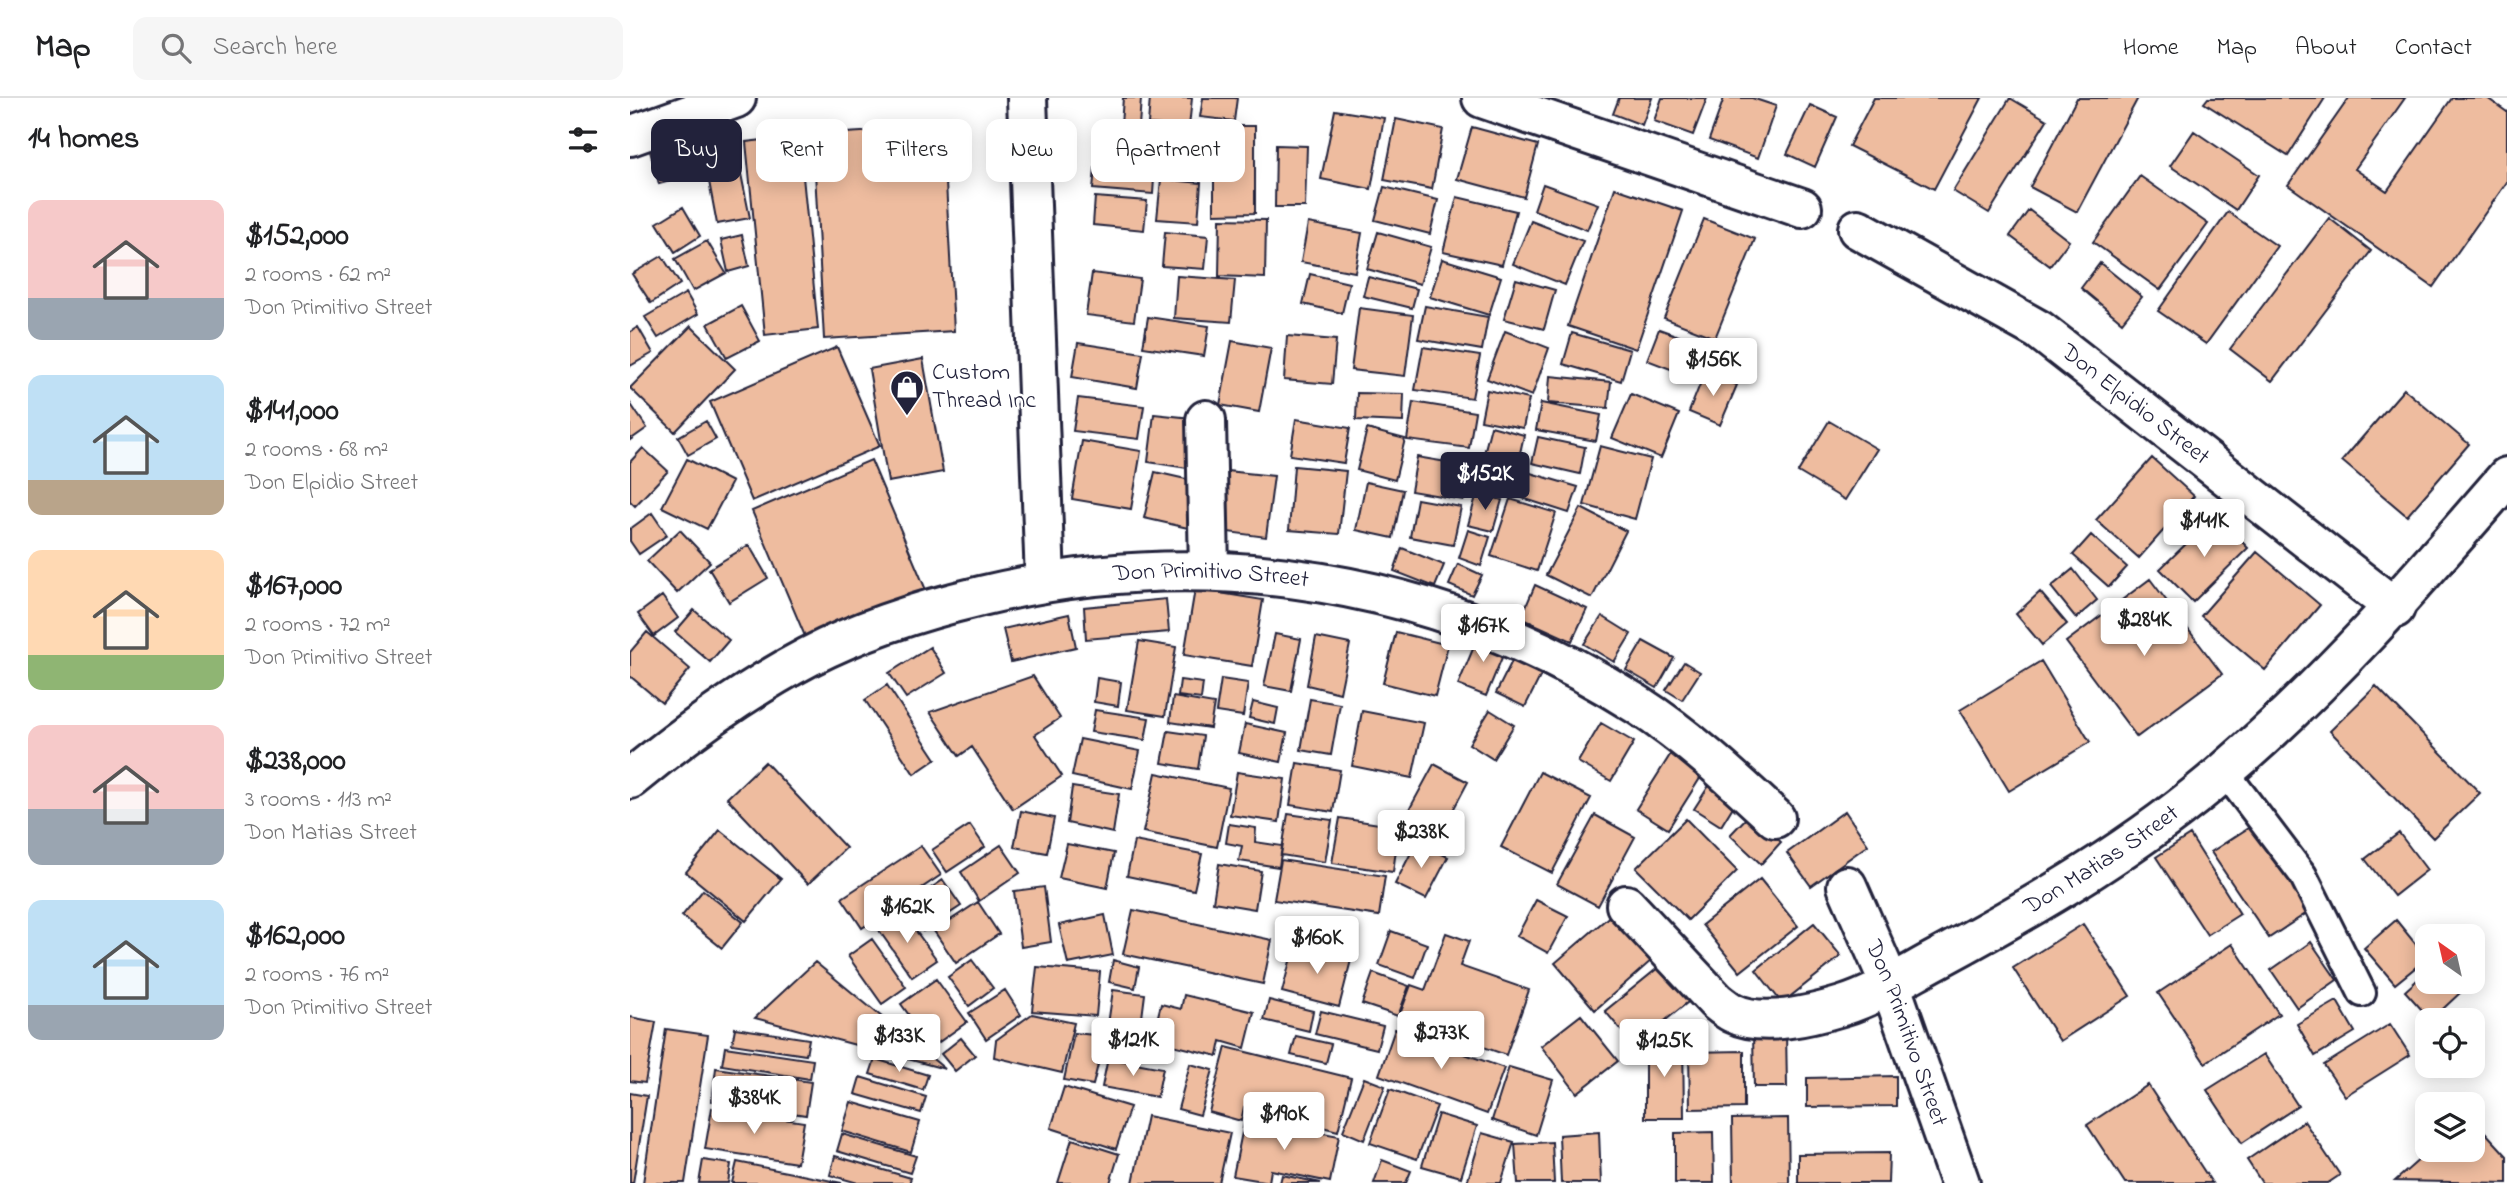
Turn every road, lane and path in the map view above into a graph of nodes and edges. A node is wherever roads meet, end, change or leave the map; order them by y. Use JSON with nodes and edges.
{"nodes":[{"id":1,"x":736,"y":98,"type":"edge"},
{"id":2,"x":1027,"y":98,"type":"edge"},
{"id":3,"x":1482,"y":98,"type":"edge"},
{"id":4,"x":630,"y":136,"type":"edge"},
{"id":5,"x":1802,"y":208,"type":"dead end"},
{"id":6,"x":1858,"y":229,"type":"dead end"},
{"id":7,"x":1206,"y":420,"type":"dead end"},
{"id":8,"x":2507,"y":477,"type":"edge"},
{"id":9,"x":1209,"y":570,"type":"junction"},
{"id":10,"x":1045,"y":581,"type":"junction"},
{"id":11,"x":2395,"y":608,"type":"junction"},
{"id":12,"x":2225,"y":772,"type":"junction"},
{"id":13,"x":630,"y":779,"type":"edge"},
{"id":14,"x":1775,"y":818,"type":"dead end"},
{"id":15,"x":1847,"y":886,"type":"dead end"},
{"id":16,"x":1626,"y":905,"type":"dead end"},
{"id":17,"x":1890,"y":984,"type":"junction"},
{"id":18,"x":2362,"y":993,"type":"dead end"},
{"id":19,"x":1960,"y":1183,"type":"edge"}],
"edges":[{"from":1,"to":4,"type":"street"},
{"from":2,"to":10,"type":"street"},
{"from":3,"to":5,"type":"street"},
{"from":6,"to":11,"type":"street","name":"Don Elpidio Street"},
{"from":7,"to":9,"type":"street"},
{"from":8,"to":11,"type":"street","name":"Don Matias Street"},
{"from":9,"to":10,"type":"street","name":"Don Primitivo Street"},
{"from":9,"to":14,"type":"street","name":"Don Primitivo Street"},
{"from":10,"to":13,"type":"street","name":"Don Primitivo Street"},
{"from":11,"to":12,"type":"street","name":"Don Matias Street"},
{"from":12,"to":17,"type":"street","name":"Don Matias Street"},
{"from":12,"to":18,"type":"lane"},
{"from":15,"to":17,"type":"street","name":"Don Primitivo Street"},
{"from":16,"to":17,"type":"street","name":"Don Matias Street"},
{"from":17,"to":19,"type":"street","name":"Don Primitivo Street"}]}
